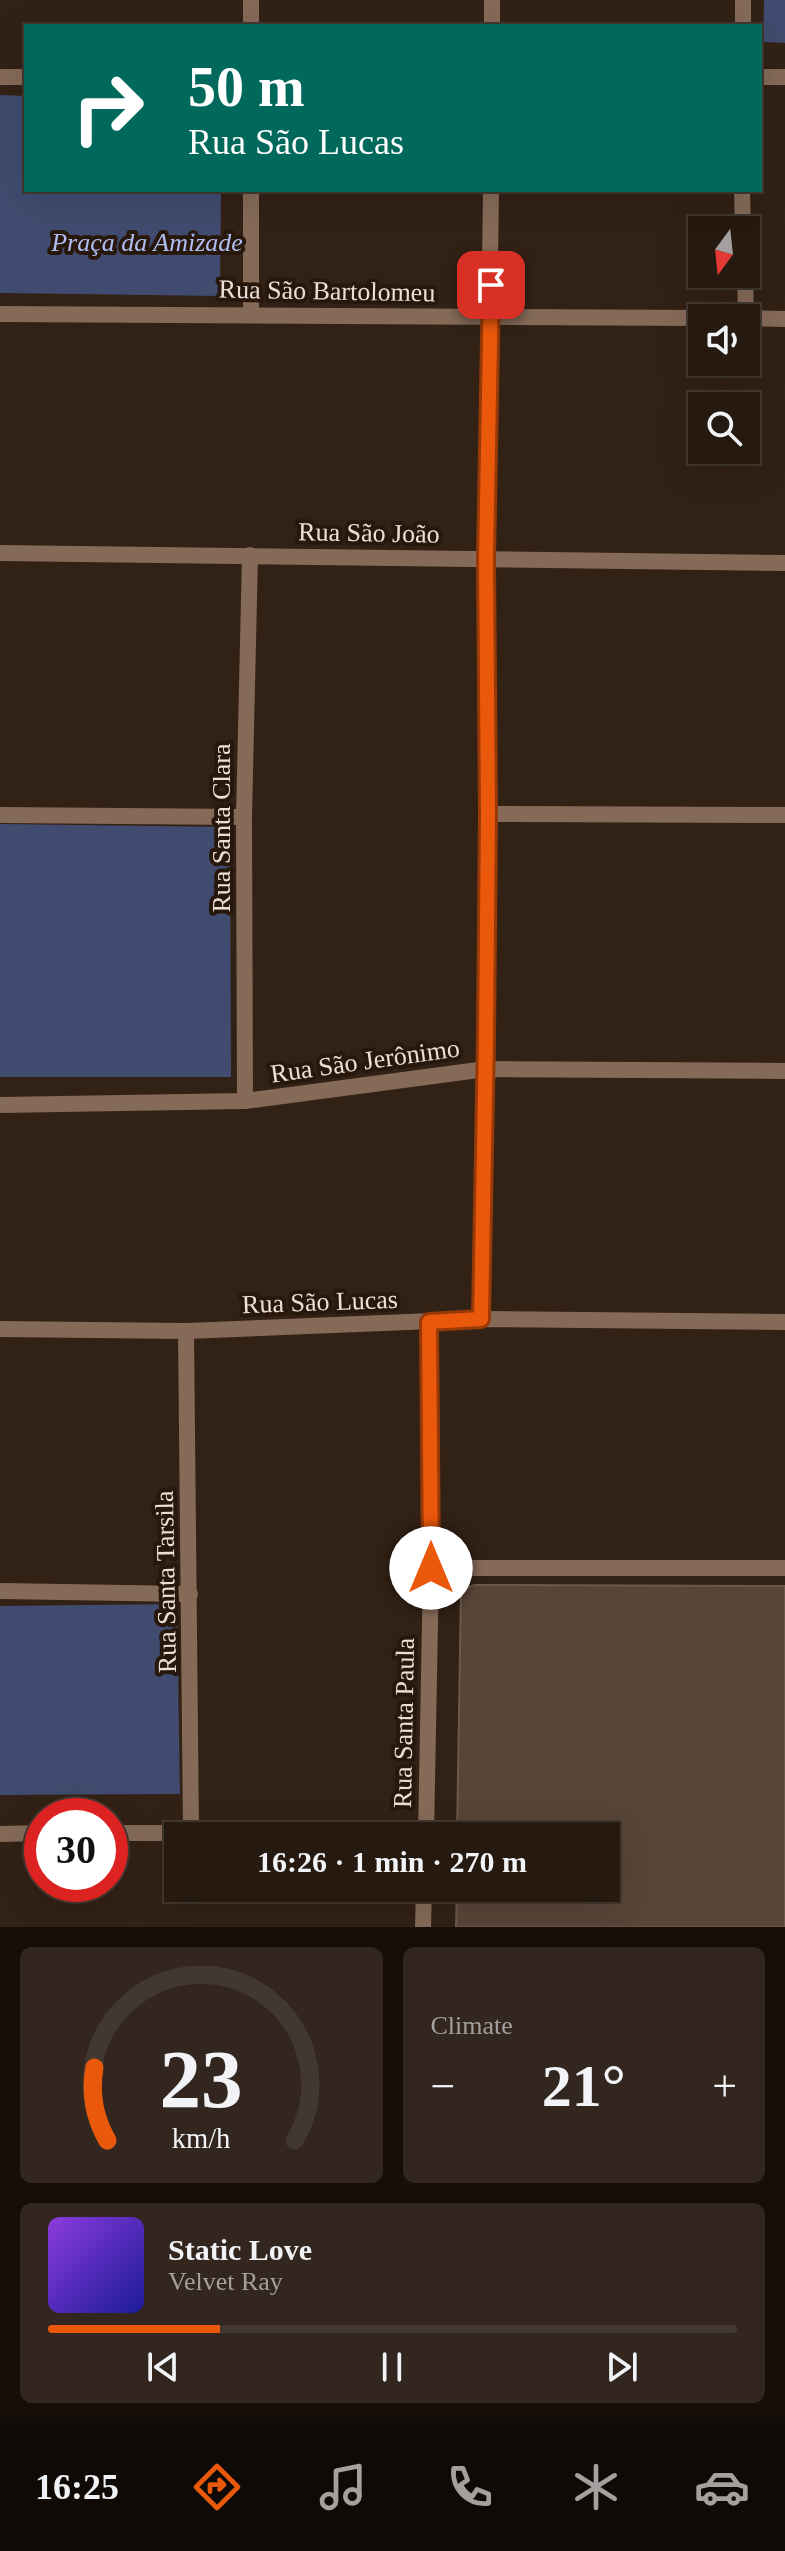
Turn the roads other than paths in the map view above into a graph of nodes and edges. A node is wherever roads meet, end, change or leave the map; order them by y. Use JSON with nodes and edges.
{"nodes":[{"id":1,"x":251,"y":0,"type":"edge"},
{"id":2,"x":492,"y":0,"type":"edge"},
{"id":3,"x":743,"y":0,"type":"edge"},
{"id":4,"x":251,"y":24,"type":"edge"},
{"id":5,"x":492,"y":24,"type":"edge"},
{"id":6,"x":743,"y":24,"type":"edge"},
{"id":7,"x":0,"y":77,"type":"edge"},
{"id":8,"x":24,"y":77,"type":"edge"},
{"id":9,"x":762,"y":77,"type":"edge"},
{"id":10,"x":785,"y":77,"type":"edge"},
{"id":11,"x":251,"y":192,"type":"edge"},
{"id":12,"x":491,"y":192,"type":"edge"},
{"id":13,"x":742,"y":192,"type":"edge"},
{"id":14,"x":743,"y":216,"type":"edge"},
{"id":15,"x":0,"y":314,"type":"edge"},
{"id":16,"x":251,"y":314,"type":"junction"},
{"id":17,"x":490,"y":317,"type":"junction"},
{"id":18,"x":688,"y":318,"type":"edge"},
{"id":19,"x":760,"y":318,"type":"edge"},
{"id":20,"x":785,"y":319,"type":"edge"},
{"id":21,"x":0,"y":553,"type":"edge"},
{"id":22,"x":250,"y":555,"type":"junction"},
{"id":23,"x":486,"y":559,"type":"junction"},
{"id":24,"x":785,"y":563,"type":"edge"},
{"id":25,"x":488,"y":814,"type":"junction"},
{"id":26,"x":0,"y":815,"type":"edge"},
{"id":27,"x":785,"y":815,"type":"edge"},
{"id":28,"x":244,"y":817,"type":"junction"},
{"id":29,"x":486,"y":1069,"type":"junction"},
{"id":30,"x":785,"y":1071,"type":"edge"},
{"id":31,"x":245,"y":1101,"type":"junction"},
{"id":32,"x":0,"y":1105,"type":"edge"},
{"id":33,"x":481,"y":1319,"type":"junction"},
{"id":34,"x":429,"y":1322,"type":"junction"},
{"id":35,"x":785,"y":1322,"type":"edge"},
{"id":36,"x":0,"y":1329,"type":"edge"},
{"id":37,"x":186,"y":1331,"type":"junction"},
{"id":38,"x":431,"y":1568,"type":"junction"},
{"id":39,"x":785,"y":1568,"type":"edge"},
{"id":40,"x":0,"y":1591,"type":"edge"},
{"id":41,"x":190,"y":1594,"type":"junction"},
{"id":42,"x":191,"y":1822,"type":"edge"},
{"id":43,"x":426,"y":1822,"type":"edge"},
{"id":44,"x":164,"y":1832,"type":"edge"},
{"id":45,"x":24,"y":1833,"type":"edge"},
{"id":46,"x":128,"y":1833,"type":"edge"},
{"id":47,"x":0,"y":1834,"type":"edge"},
{"id":48,"x":424,"y":1902,"type":"edge"},
{"id":49,"x":423,"y":1927,"type":"edge"}],
"edges":[{"from":1,"to":4,"type":"street"},
{"from":2,"to":5,"type":"street"},
{"from":3,"to":6,"type":"street"},
{"from":7,"to":8,"type":"street"},
{"from":9,"to":10,"type":"street"},
{"from":11,"to":16,"type":"street"},
{"from":12,"to":17,"type":"street"},
{"from":13,"to":14,"type":"street"},
{"from":15,"to":16,"type":"street","name":"Rua São Bartolomeu"},
{"from":16,"to":17,"type":"street","name":"Rua São Bartolomeu"},
{"from":17,"to":18,"type":"street","name":"Rua São Bartolomeu"},
{"from":17,"to":23,"type":"street"},
{"from":19,"to":20,"type":"street"},
{"from":21,"to":22,"type":"street","name":"Rua São João"},
{"from":22,"to":23,"type":"street","name":"Rua São João"},
{"from":22,"to":28,"type":"street","name":"Rua Santa Clara"},
{"from":23,"to":24,"type":"street","name":"Rua São João"},
{"from":23,"to":25,"type":"street"},
{"from":25,"to":27,"type":"street"},
{"from":25,"to":29,"type":"street"},
{"from":26,"to":28,"type":"street"},
{"from":28,"to":31,"type":"street","name":"Rua Santa Clara"},
{"from":29,"to":30,"type":"street","name":"Rua São Jerônimo"},
{"from":29,"to":31,"type":"street","name":"Rua São Jerônimo"},
{"from":29,"to":33,"type":"street"},
{"from":31,"to":32,"type":"street","name":"Rua São Jerônimo"},
{"from":33,"to":34,"type":"street","name":"Rua São Lucas"},
{"from":33,"to":35,"type":"street","name":"Rua São Lucas"},
{"from":34,"to":37,"type":"street","name":"Rua São Lucas"},
{"from":34,"to":38,"type":"street","name":"Rua Santa Paula"},
{"from":36,"to":37,"type":"street","name":"Rua São Lucas"},
{"from":37,"to":41,"type":"street","name":"Rua Santa Tarsila"},
{"from":38,"to":39,"type":"street"},
{"from":38,"to":43,"type":"street","name":"Rua Santa Paula"},
{"from":40,"to":41,"type":"street"},
{"from":41,"to":42,"type":"street","name":"Rua Santa Tarsila"},
{"from":44,"to":46,"type":"street"},
{"from":45,"to":47,"type":"street"},
{"from":48,"to":49,"type":"street"}]}
